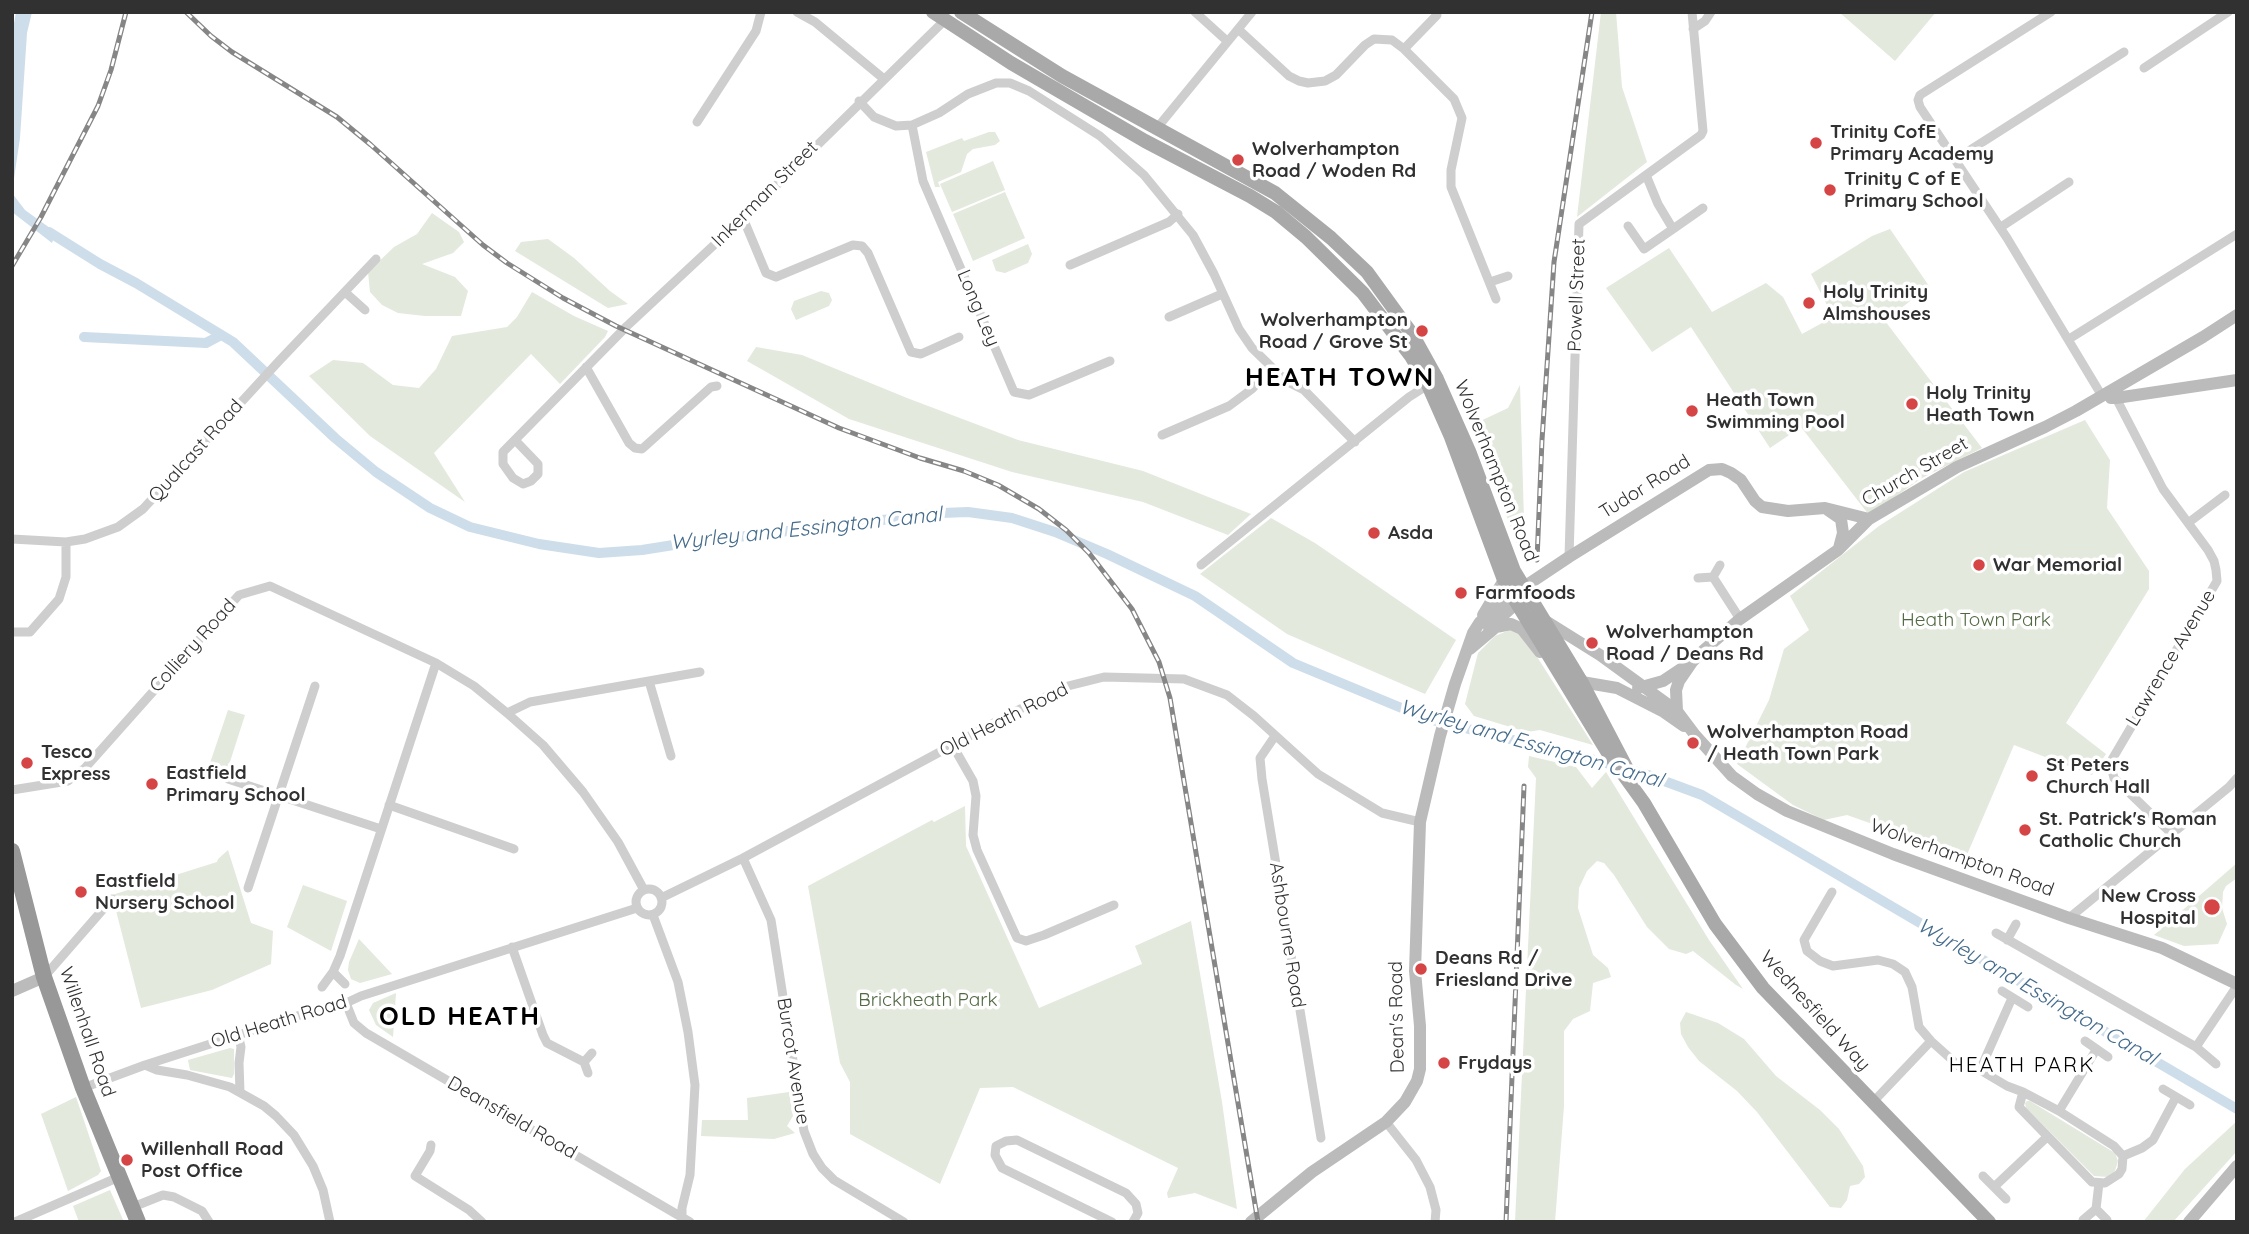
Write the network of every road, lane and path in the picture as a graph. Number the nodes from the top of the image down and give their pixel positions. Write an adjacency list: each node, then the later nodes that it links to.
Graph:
1 (761, 12): 20 (street)
2 (797, 12): 18 (street)
3 (961, 12): 22 (main road, Wolverhampton Road)
4 (1195, 12): 14 (street)
5 (1252, 12): 12 (street)
6 (1692, 12): 13 (street, Powell Street)
7 (1711, 12): 13 (street)
8 (2051, 12): 24 (street, Lawrence Avenue)
9 (2228, 12): 17 (street)
10 (941, 15): 18 (street, Inkerman Street); 23 (main road, Wolverhampton Road)
11 (1437, 15): 15 (street)
12 (1238, 29): 14 (street); 15 (street)
13 (1693, 29): 25 (street, Powell Street)
14 (1227, 41): 22 (street)
15 (1404, 49): 37 (street)
16 (2124, 52): 24 (street)
17 (2144, 68)
18 (884, 79): 19 (street, Inkerman Street)
19 (859, 101): 21 (street); 29 (street, Inkerman Street)
20 (696, 122)
21 (912, 125): 28 (street); 46 (street, Long Ley)
22 (1157, 128): 23 (main road); 51 (main road, Wolverhampton Road)
23 (1145, 141): 51 (main road, Wolverhampton Road)
24 (1956, 159): 31 (street, Lawrence Avenue)
25 (1646, 174): 32 (street); 65 (street, Powell Street)
26 (2069, 182): 31 (street)
27 (1703, 208): 32 (street)
28 (1178, 214): 35 (street); 39 (street)
29 (743, 218): 44 (street); 47 (street, Inkerman Street)
30 (1628, 226): 32 (street)
31 (2001, 227): 45 (street, Lawrence Avenue)
32 (1673, 229)
33 (2237, 234): 45 (street)
34 (376, 259): 38 (street, Qualcast Road)
35 (1070, 265)
36 (1508, 275): 37 (street)
37 (1490, 282): 40 (street)
38 (346, 293): 41 (street); 63 (street, Qualcast Road)
39 (1222, 294): 43 (street); 48 (street)
40 (1496, 299)
41 (365, 310)
42 (2237, 315): 49 (street, Church Street)
43 (1169, 317)
44 (959, 337)
45 (2069, 339): 54 (street, Lawrence Avenue)
46 (1110, 361)
47 (586, 367): 52 (street); 56 (street, Inkerman Street)
48 (1272, 368): 55 (street); 57 (street)
49 (2134, 377): 53 (street); 54 (street, Church Street)
50 (2237, 380): 53 (street)
51 (1432, 382): 57 (street); 70 (main road, Wolverhampton Road); 71 (main road, Wolverhampton Road)
52 (717, 386)
53 (2141, 394): 54 (street)
54 (2109, 395): 60 (street, Church Street); 61 (street, Lawrence Avenue)
55 (1162, 435)
56 (515, 439): 56 (street)
57 (1355, 442): 66 (street)
58 (2225, 495): 61 (street)
59 (1825, 508): 60 (street, Tudor Road); 64 (street); 65 (street, Tudor Road)
60 (1868, 519): 64 (street, Church Street)
61 (2189, 523): 104 (street, Lawrence Avenue)
62 (12, 539): 63 (street, Qualcast Road)
63 (66, 542): 75 (street)
64 (1838, 550): 73 (street, Church Street)
65 (1569, 557): 71 (street, Tudor Road)
66 (1201, 565)
67 (1720, 565): 68 (street)
68 (1713, 577): 69 (street); 73 (street)
69 (1698, 578)
70 (1504, 580): 71 (main road, Wolverhampton Road); 74 (street)
71 (1517, 596): 72 (main road, Wolverhampton Road); 74 (street); 76 (street); 83 (main road)
72 (1542, 619): 77 (street, Wolverhampton Road); 78 (main road, Wolverhampton Road)
73 (1741, 619): 81 (street, Church Street)
74 (1480, 621): 79 (street, Dean's Road)
75 (12, 632)
76 (1479, 639): 79 (street); 83 (street)
77 (1581, 643): 78 (street); 80 (street, Wolverhampton Road)
78 (1562, 649): 86 (main road, Wolverhampton Road)
79 (1467, 652): 102 (street, Dean's Road)
80 (1600, 655): 88 (street); 89 (street, Wolverhampton Road)
81 (1692, 662): 89 (street, Church Street); 90 (street, Church Street)
82 (436, 663): 91 (street, Colliery Road); 99 (street, Colliery Road); 101 (street)
83 (1557, 671): 86 (street, Wolverhampton Road); 92 (main road)
84 (700, 672): 85 (street)
85 (649, 681): 91 (street); 96 (street)
86 (1582, 683): 88 (street, Wolverhampton Road); 92 (main road)
87 (315, 686): 100 (street)
88 (1622, 688): 89 (street, Church Street); 93 (street, Wolverhampton Road)
89 (1643, 688): 90 (street, Wolverhampton Road)
90 (1677, 711): 93 (street, Wolverhampton Road)
91 (507, 713): 109 (street, Colliery Road)
92 (1596, 722): 148 (main road, Wednesfield Way)
93 (1695, 735): 116 (street, Wolverhampton Road)
94 (1275, 736): 95 (street, Old Heath Road); 102 (street, Old Heath Road); 153 (street, Ashbourne Road)
95 (953, 746): 107 (street, Old Heath Road); 113 (street)
96 (670, 756)
97 (2237, 778): 104 (street)
98 (228, 779): 100 (street)
99 (12, 790)
100 (279, 797): 103 (street); 108 (street)
101 (389, 805): 103 (street); 105 (street)
102 (1420, 822): 151 (street, Dean's Road)
103 (381, 829): 121 (street)
104 (2171, 833): 116 (street)
105 (514, 849)
106 (12, 851): 122 (highway, Willenhall Road)
107 (743, 858): 111 (street, Old Heath Road); 171 (street, Burcot Avenue)
108 (248, 888)
109 (644, 890): 111 (street); 114 (street)
110 (1832, 892): 132 (street)
111 (661, 898): 115 (street)
112 (112, 899): 122 (street)
113 (1114, 905)
114 (637, 908): 115 (street); 120 (street, Old Heath Road)
115 (653, 915): 164 (street)
116 (2069, 918): 124 (street, Wolverhampton Road)
117 (2016, 924): 119 (street)
118 (1996, 933): 119 (street)
119 (2007, 940): 134 (street)
120 (512, 947): 129 (street, Old Heath Road); 138 (street)
121 (332, 972): 123 (street); 125 (street)
122 (44, 977): 126 (street); 143 (highway, Willenhall Road)
123 (345, 984)
124 (2237, 985): 134 (street)
125 (322, 987)
126 (12, 991)
127 (2002, 991): 128 (street)
128 (2012, 998): 130 (street); 141 (street)
129 (346, 1003): 131 (street, Old Heath Road); 164 (street, Deansfield Road)
130 (2028, 1007)
131 (239, 1034): 140 (street, Old Heath Road); 145 (street)
132 (1931, 1041): 141 (street); 148 (street)
133 (2085, 1041): 135 (street)
134 (2196, 1047): 139 (street)
135 (2096, 1050): 137 (street); 150 (street)
136 (592, 1054): 138 (street)
137 (2108, 1057)
138 (584, 1062): 142 (street)
139 (2216, 1064)
140 (145, 1065): 143 (street, Old Heath Road); 145 (street)
141 (1980, 1070): 146 (street)
142 (588, 1073)
143 (83, 1088): 158 (highway, Willenhall Road)
144 (2163, 1089): 147 (street)
145 (240, 1092): 169 (street)
146 (2023, 1092): 150 (street); 152 (street)
147 (2176, 1097): 149 (street); 155 (street)
148 (1872, 1102): 176 (main road, Wednesfield Way)
149 (2190, 1105)
150 (2059, 1111): 155 (street)
151 (1386, 1122): 174 (street, Dean's Road); 175 (street)
152 (2047, 1137): 159 (street); 160 (street)
153 (1321, 1138)
154 (431, 1145): 170 (street)
155 (2123, 1156): 159 (street)
156 (2237, 1166): 177 (street)
157 (1983, 1176): 160 (street)
158 (119, 1177): 163 (highway, Willenhall Road); 167 (street)
159 (2099, 1183): 162 (street)
160 (1994, 1187): 161 (street)
161 (2006, 1199)
162 (2096, 1209): 165 (street); 166 (street)
163 (136, 1214): 168 (street)
164 (685, 1220)
165 (2083, 1220)
166 (2107, 1220)
167 (15, 1222)
168 (209, 1222)
169 (330, 1222)
170 (482, 1222)
171 (904, 1222)
172 (1112, 1222): 173 (street)
173 (1133, 1222)
174 (1251, 1222)
175 (1435, 1222)
176 (1989, 1222)
177 (2189, 1222)

